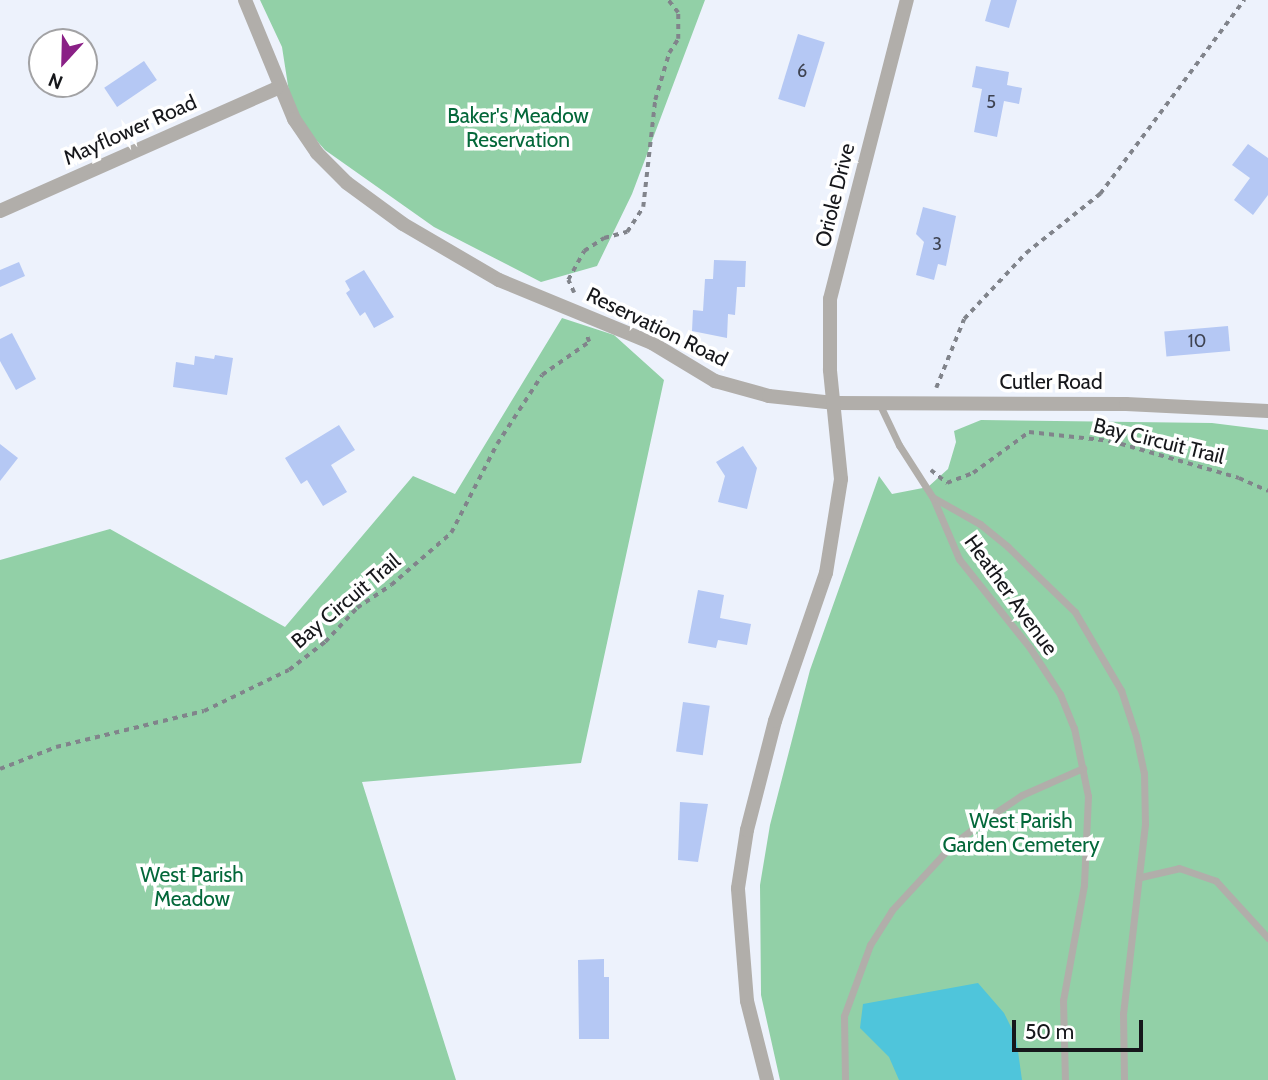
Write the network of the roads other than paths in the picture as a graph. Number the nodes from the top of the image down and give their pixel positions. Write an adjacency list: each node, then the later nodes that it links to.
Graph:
1 (245, 0): 3 (street, Reservation Road)
2 (907, 0): 6 (street, Oriole Drive)
3 (277, 88): 4 (street, Mayflower Road); 6 (street, Reservation Road)
4 (0, 211)
5 (879, 402): 6 (street, Cutler Road); 7 (street, Cutler Road); 8 (lane)
6 (834, 403): 12 (street)
7 (1268, 411)
8 (933, 498): 9 (lane, Heather Avenue); 10 (lane, Heather Avenue)
9 (1083, 768): 13 (lane); 14 (lane, Heather Avenue)
10 (1141, 877): 11 (lane); 15 (lane, Heather Avenue)
11 (1268, 938)
12 (767, 1080)
13 (845, 1080)
14 (1065, 1080)
15 (1124, 1080)

